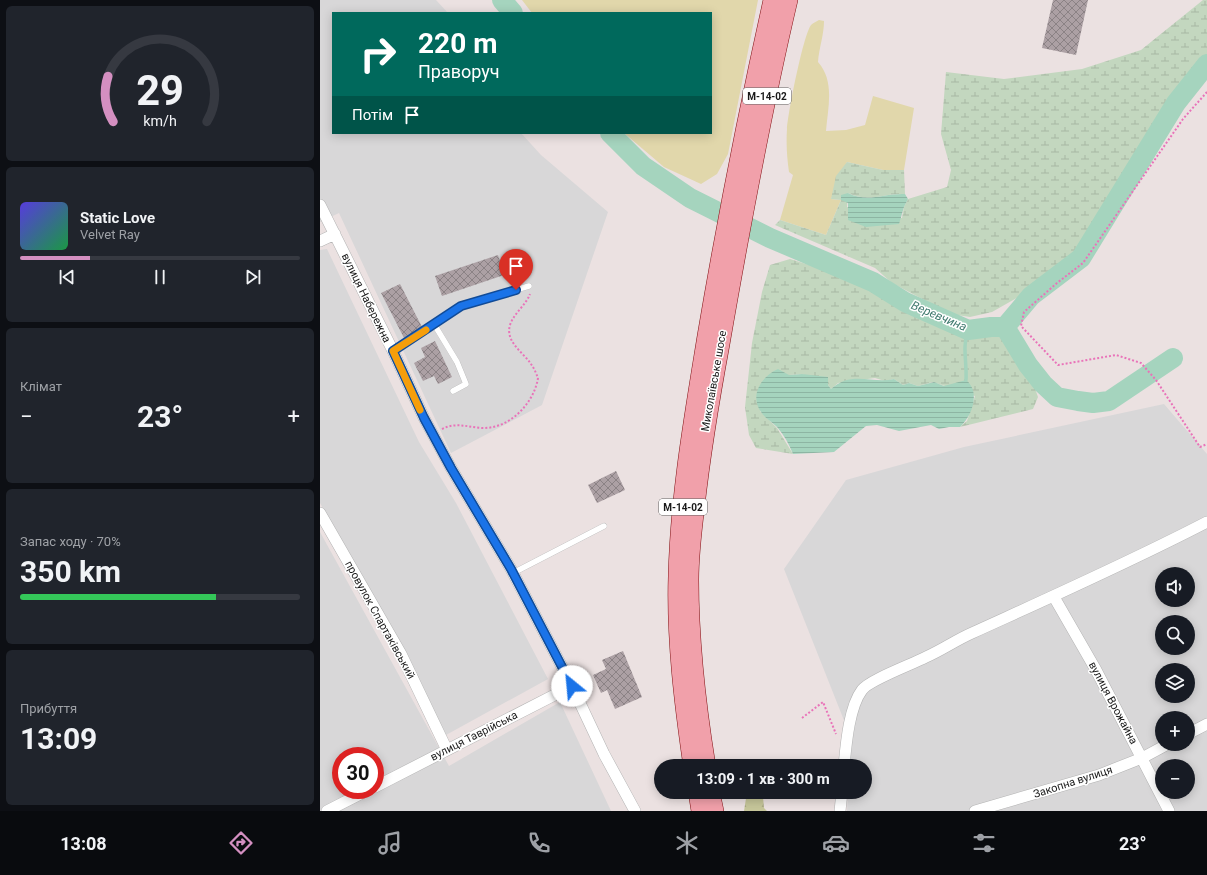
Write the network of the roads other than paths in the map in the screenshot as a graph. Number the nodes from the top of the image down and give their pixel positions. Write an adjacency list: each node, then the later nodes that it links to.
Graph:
1 (772, 0): 21 (main road, Миколаївське шосе / М-14-02)
2 (790, 0): 22 (main road, Миколаївське шосе / М-14-02)
3 (320, 205): 4 (street, вулиця Набережна)
4 (335, 234): 5 (street); 8 (street, вулиця Набережна)
5 (320, 241)
6 (529, 286): 7 (lane)
7 (434, 324): 8 (lane); 9 (lane)
8 (393, 351): 13 (street, вулиця Набережна)
9 (453, 391)
10 (320, 513): 18 (street, провулок Спартаківський)
11 (1207, 522): 14 (street)
12 (604, 526): 13 (lane)
13 (513, 573): 15 (street, вулиця Набережна)
14 (1054, 597): 20 (street, вулиця Врожайна); 23 (street)
15 (572, 686): 18 (street, вулиця Таврійська); 30 (street, вулиця Набережна)
16 (1207, 724): 17 (street)
17 (1195, 730)
18 (447, 750): 24 (street, вулиця Таврійська)
19 (1155, 751): 20 (street, Закопна вулиця)
20 (1142, 758): 34 (street, Закопна вулиця); 35 (street, вулиця Врожайна)
21 (691, 759)
22 (706, 759)
23 (845, 759)
24 (384, 782)
25 (350, 799): 29 (street)
26 (698, 799): 31 (main road)
27 (713, 799): 32 (main road)
28 (841, 799): 33 (street)
29 (327, 811)
30 (635, 811)
31 (700, 811)
32 (715, 811)
33 (840, 811)
34 (975, 811)
35 (1169, 811)

